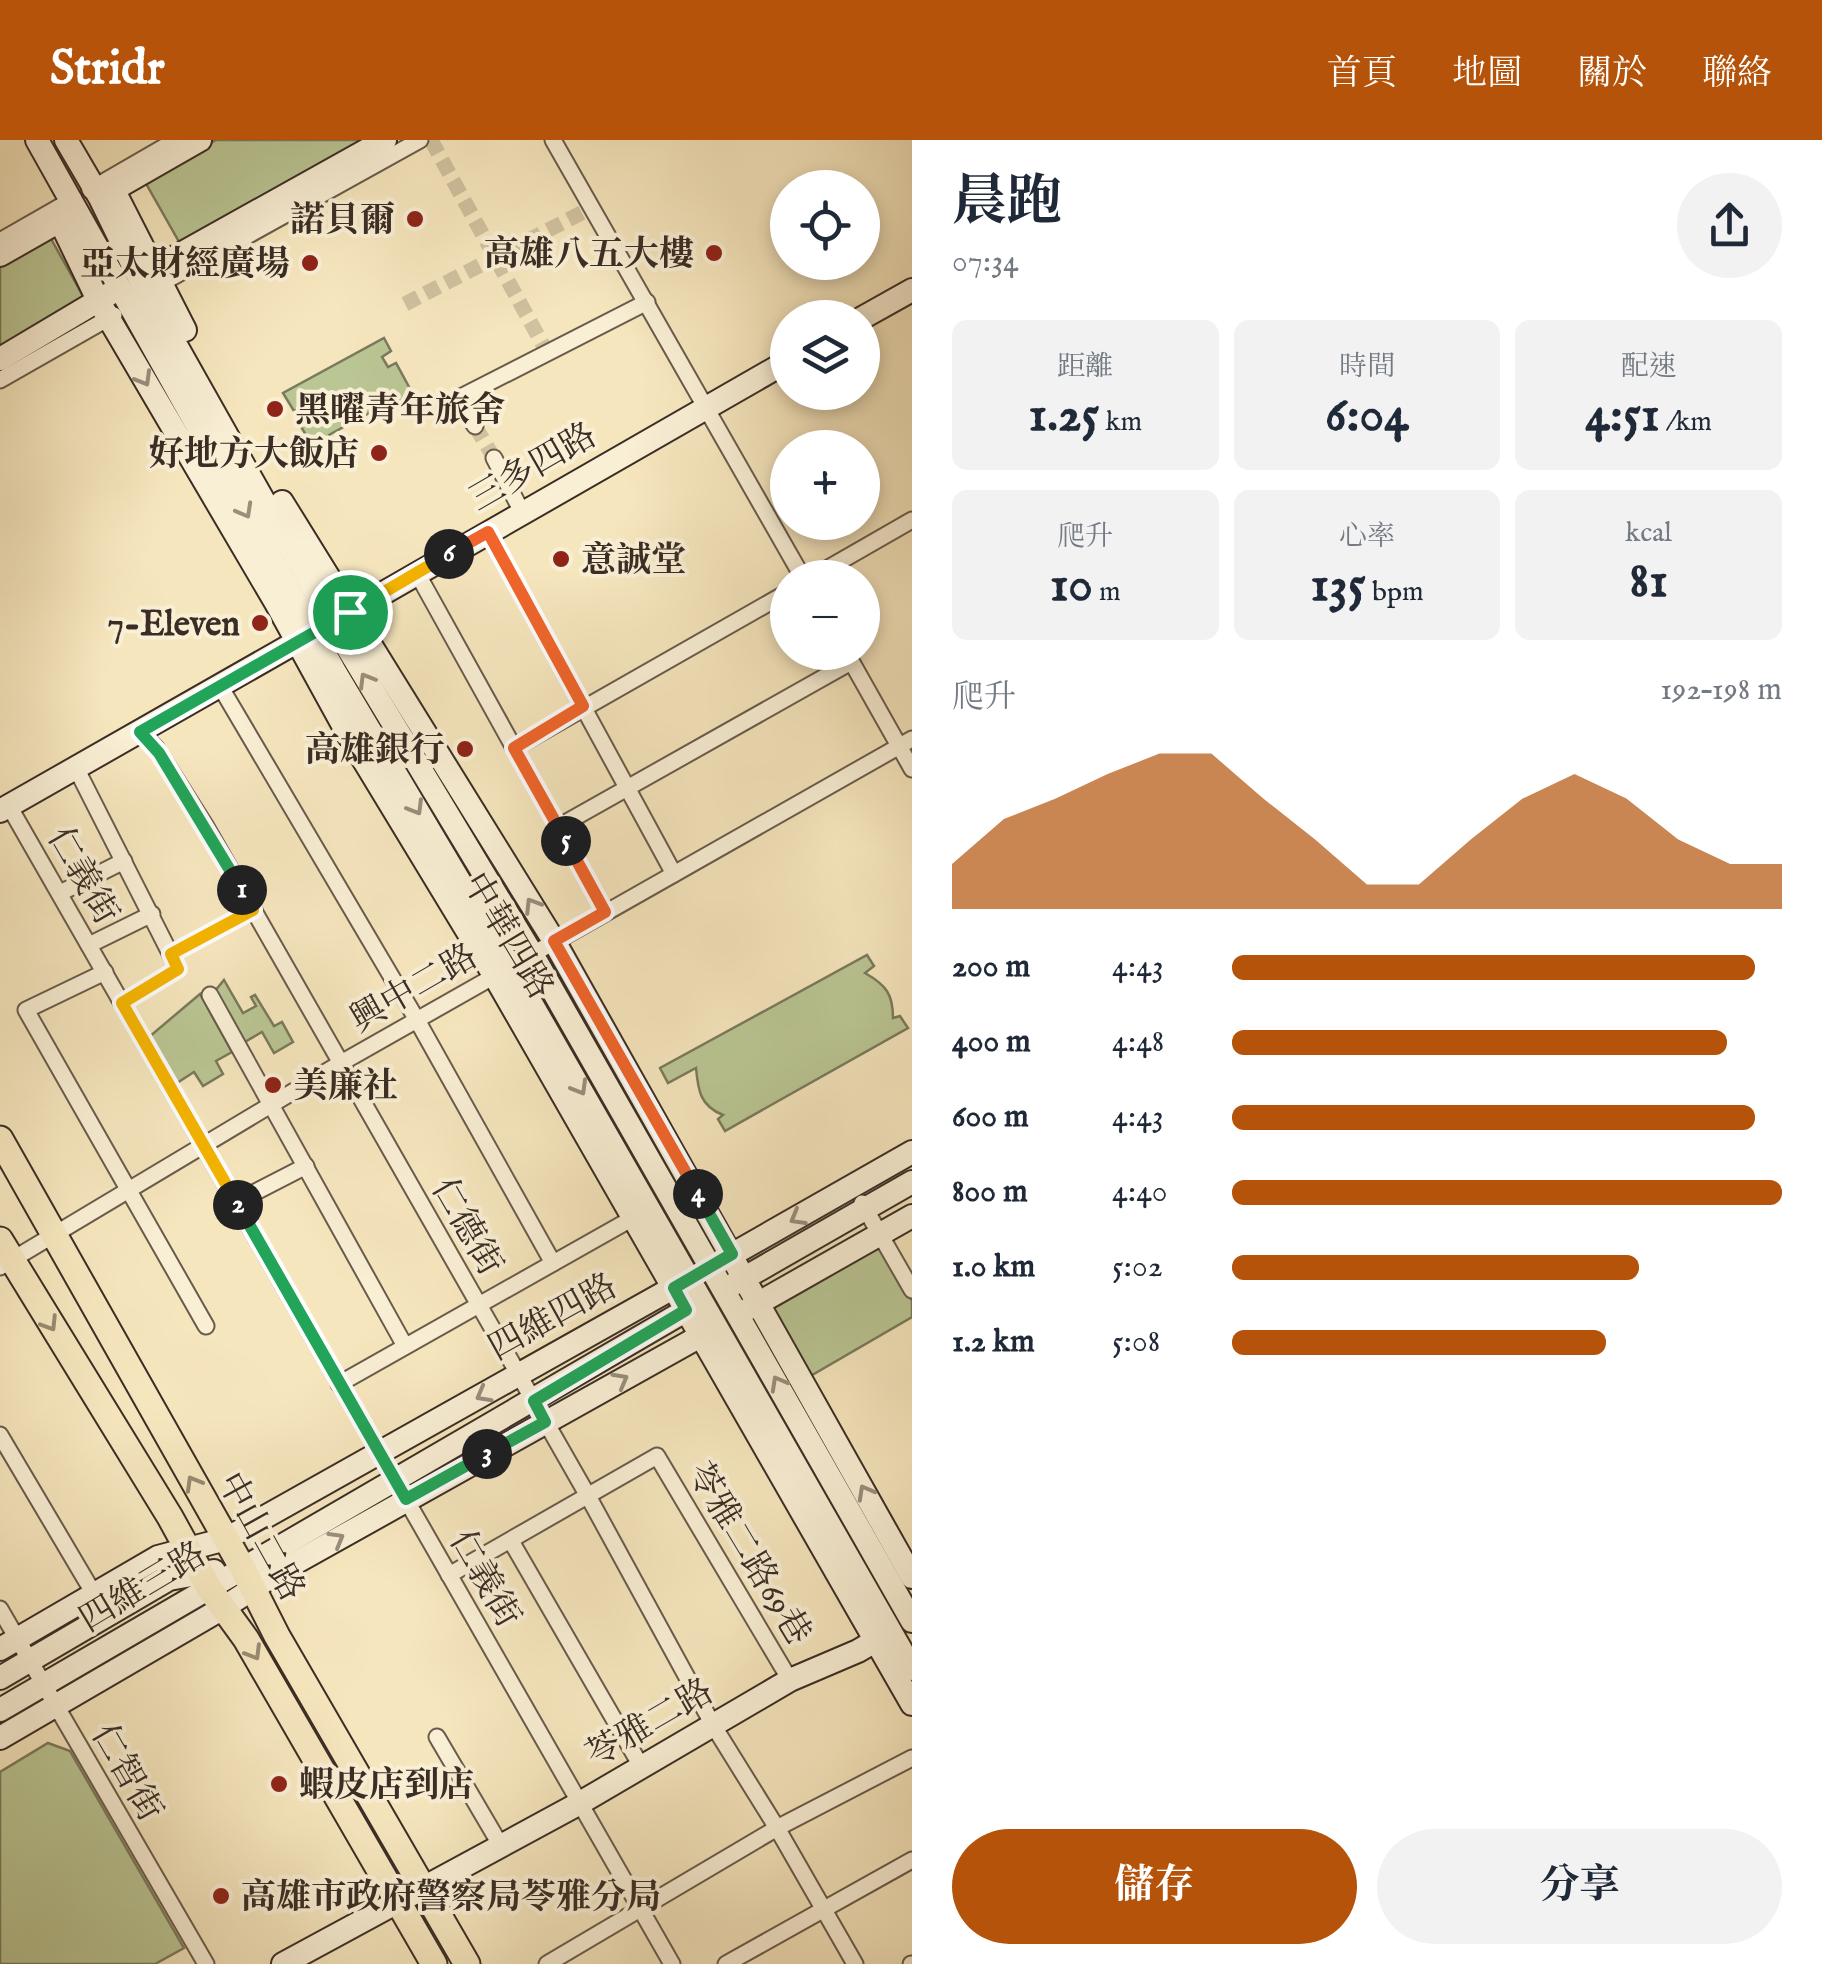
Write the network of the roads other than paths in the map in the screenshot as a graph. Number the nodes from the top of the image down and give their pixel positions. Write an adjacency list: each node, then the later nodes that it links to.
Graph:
1 (37, 140): 9 (street)
2 (66, 140): 8 (street, 中華四路)
3 (176, 140): 8 (street)
4 (200, 140): 8 (street)
5 (384, 140): 12 (street)
6 (420, 140): 12 (street)
7 (553, 140): 14 (street)
8 (102, 191): 9 (street); 12 (street, 中華四路)
9 (69, 211): 10 (street); 11 (street); 12 (street); 16 (street, 中華四路)
10 (0, 241)
11 (0, 255)
12 (142, 285): 16 (street); 30 (street, 中華四路)
13 (912, 290): 15 (street)
14 (647, 302): 20 (street); 21 (street)
15 (880, 308)
16 (104, 309): 17 (street); 19 (street); 30 (street, 中華四路, one-way to 30)
17 (0, 358)
18 (770, 371): 20 (street, 三多四路)
19 (0, 380)
20 (706, 408): 23 (street, 三多四路); 26 (street)
21 (475, 426)
22 (494, 458): 23 (street)
23 (522, 512): 25 (street, 三多四路)
24 (912, 520): 27 (street)
25 (488, 532): 28 (street, 三多四路); 34 (street)
26 (793, 560)
27 (843, 560)
28 (417, 573): 30 (street, 三多四路); 37 (street)
29 (770, 602): 34 (street)
30 (323, 627): 33 (street, 三多四路); 49 (street, 中華四路, one-way to 30); 51 (street, 中華四路, one-way to 30); 53 (street, 中華四路, one-way to 53)
31 (826, 670): 40 (street)
32 (857, 670): 36 (street)
33 (220, 686): 35 (street, 三多四路); 57 (street)
34 (583, 706): 37 (street); 40 (street)
35 (140, 732): 38 (street, 三多四路); 46 (street, 仁德街)
36 (906, 743): 39 (street); 44 (street, 興中二路)
37 (514, 748): 42 (street)
38 (76, 768): 41 (street, 三多四路); 43 (street)
39 (912, 768)
40 (627, 788): 42 (street); 44 (street)
41 (4, 808): 45 (street, 仁義街)
42 (558, 827): 47 (street)
43 (124, 860): 45 (street); 48 (street)
44 (674, 874): 47 (street, 興中二路)
45 (60, 894): 50 (street, 仁義街)
46 (253, 910): 52 (street); 58 (street, 仁德街)
47 (605, 912): 49 (street, 興中二路)
48 (152, 914): 50 (street); 52 (street)
49 (554, 941): 51 (street, 興中二路); 74 (street, 中華四路)
50 (89, 945): 54 (street, 仁義街)
51 (532, 954): 53 (street, 興中二路); 74 (street, 中華四路)
52 (175, 961): 56 (street)
53 (502, 971): 57 (street, 興中二路); 70 (street, 中華四路); 76 (street, 中華四路, one-way to 76)
54 (104, 972): 56 (street, 仁義街); 66 (street)
55 (210, 995): 59 (street)
56 (122, 1003): 61 (street, 仁義街)
57 (417, 1020): 58 (street, 興中二路); 75 (street)
58 (341, 1063): 59 (street, 興中二路); 79 (street, 仁德街)
59 (271, 1105): 61 (street, 興中二路); 63 (street)
60 (0, 1139): 71 (main road, 中山二路)
61 (203, 1144): 66 (street, 興中二路); 67 (street, 仁義街)
62 (912, 1152): 65 (street, 四維四路)
63 (306, 1166): 67 (street); 84 (street)
64 (912, 1182): 68 (street, 四維四路)
65 (853, 1186): 68 (street); 74 (street, 四維四路, one-way to 74)
66 (126, 1190): 71 (street, 興中二路); 82 (street)
67 (236, 1202): 86 (street, 仁義街)
68 (866, 1208): 72 (street); 77 (street, 四維四路)
69 (912, 1216): 72 (street)
70 (633, 1218): 75 (street); 76 (street, 中華四路)
71 (52, 1236): 73 (street, 興中二路); 94 (main road, 中山二路, one-way to 71)
72 (880, 1236): 78 (street); 81 (street)
73 (4, 1256): 96 (main road, 中山二路, one-way to 96)
74 (722, 1260): 76 (street, 四維四路); 77 (street, 中華四路)
75 (554, 1263): 79 (street)
76 (682, 1283): 80 (street, 中華四路); 85 (street, 四維四路)
77 (735, 1283): 80 (street, 四維四路); 81 (street, 中華四路)
78 (912, 1290)
79 (478, 1304): 84 (street); 85 (street, 仁德街)
80 (694, 1306): 83 (street, 中華四路); 87 (street, 四維四路)
81 (749, 1308): 83 (street); 98 (street, 中華四路, one-way to 81); 103 (street, 中華四路, one-way to 81)
82 (206, 1326)
83 (709, 1332): 88 (street, one-way to 83); 103 (street, 中華四路)
84 (405, 1346): 86 (street)
85 (519, 1376): 87 (street, 仁德街); 90 (street, 四維四路, one-way to 90)
86 (339, 1384): 90 (street, 仁義街)
87 (534, 1401): 88 (street, 仁德街); 91 (street, 四維四路)
88 (545, 1422): 92 (street, 仁德街); 93 (street)
89 (0, 1435): 101 (street)
90 (380, 1452): 91 (street, 仁義街); 94 (street, 四維四路)
91 (394, 1478): 93 (street, 仁義街); 99 (street, 四維四路)
92 (588, 1496): 95 (street, 苓雅二路69巷); 108 (street, 苓雅二路69巷); 112 (street, 仁德街)
93 (406, 1499): 97 (street, 仁義街); 99 (street, one-way to 93)
94 (226, 1539): 96 (street, 四維三路); 99 (main road, 中山二路)
95 (511, 1541): 97 (street, 苓雅二路69巷); 116 (street)
96 (186, 1548): 100 (main road, 中山二路); 101 (street, 四維三路)
97 (450, 1575): 117 (street, 仁義街)
98 (912, 1577)
99 (247, 1578): 100 (street, 四維三路); 100 (street, 四維三路); 121 (main road, 中山二路)
100 (211, 1590): 105 (street, 四維三路); 109 (street, 四維三路); 122 (main road, 中山二路, one-way to 122)
101 (94, 1594): 104 (street, 四維三路)
102 (0, 1609): 104 (street, 仁智街)
103 (900, 1626): 106 (street, 中華四路); 108 (street, 苓雅二路); 110 (street, 中華四路)
104 (8, 1644): 105 (street, 仁智街)
105 (30, 1660): 107 (street, 四維三路); 109 (street, 仁智街)
106 (912, 1669)
107 (0, 1678)
108 (790, 1680): 112 (street, 苓雅二路)
109 (49, 1695): 111 (street, 四維三路); 114 (street, 四維三路); 126 (street, 仁智街)
110 (912, 1704)
111 (0, 1710)
112 (713, 1725): 116 (street, 苓雅二路); 118 (street, 仁德街)
113 (437, 1737): 119 (street)
114 (0, 1738)
115 (912, 1758): 118 (street)
116 (641, 1766): 117 (street, 苓雅二路)
117 (580, 1803): 119 (street, 苓雅二路); 123 (street, 仁義街)
118 (778, 1828): 123 (street); 124 (street, 仁德街)
119 (501, 1846): 121 (street, 苓雅二路)
120 (912, 1860): 124 (street)
121 (424, 1888): 122 (street, 苓雅二路); 128 (main road, 中山二路)
122 (398, 1901): 125 (street, 苓雅二路); 127 (main road, 中山二路)
123 (640, 1907): 129 (street); 130 (street, 仁義街)
124 (823, 1908): 131 (street); 132 (street, 仁德街)
125 (290, 1962)
126 (206, 1964)
127 (434, 1964)
128 (467, 1964)
129 (548, 1964)
130 (672, 1964)
131 (726, 1964)
132 (855, 1964)

